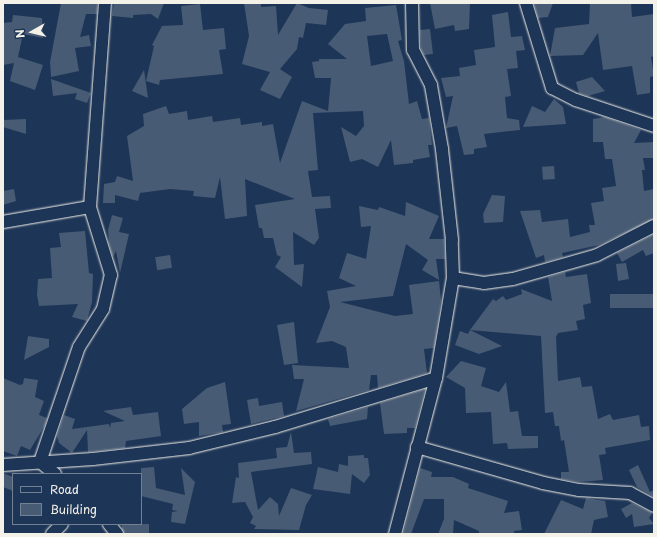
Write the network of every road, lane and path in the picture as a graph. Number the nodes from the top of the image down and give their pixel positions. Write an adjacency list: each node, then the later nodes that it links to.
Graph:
1 (105, 3): 5 (street)
2 (412, 3): 8 (street)
3 (526, 3): 4 (street)
4 (654, 126)
5 (90, 207): 6 (street); 11 (street)
6 (3, 222)
7 (654, 226): 8 (street)
8 (453, 278): 9 (street)
9 (436, 378): 10 (street); 11 (street)
10 (417, 447): 14 (street); 19 (street)
11 (40, 462): 12 (street); 13 (street)
12 (3, 465)
13 (54, 473)
14 (654, 506)
15 (61, 525): 17 (street)
16 (110, 525): 18 (street)
17 (52, 534)
18 (118, 534)
19 (395, 534)

